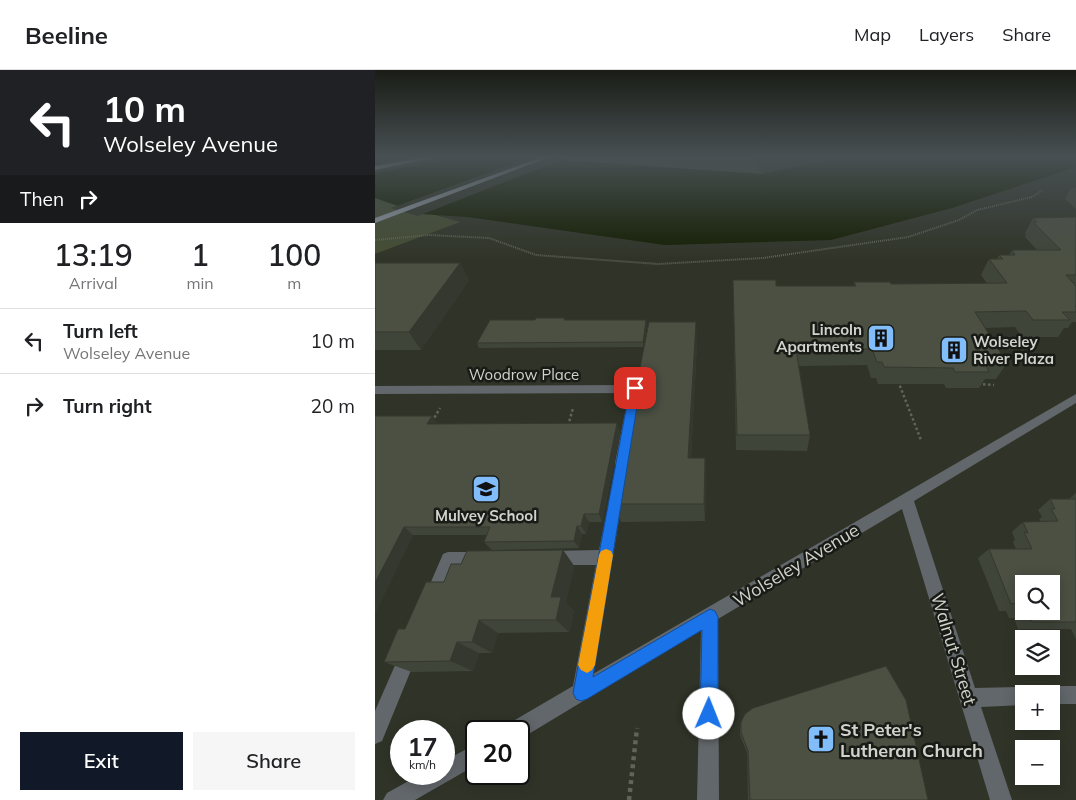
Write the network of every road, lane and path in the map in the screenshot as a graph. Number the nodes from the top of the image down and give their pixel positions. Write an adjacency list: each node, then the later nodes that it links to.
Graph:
1 (455, 191): 3 (main road)
2 (1041, 191): 4 (path)
3 (375, 221)
4 (375, 240)
5 (897, 378): 14 (path)
6 (977, 384): 7 (path)
7 (994, 385)
8 (375, 390): 16 (street, Woodrow Place)
9 (1076, 398): 15 (street, Wolseley Avenue)
10 (443, 403): 12 (path)
11 (575, 403): 13 (path)
12 (431, 425)
13 (566, 433)
14 (921, 440)
15 (907, 499): 20 (street, Wolseley Avenue); 26 (street, Walnut Street)
16 (605, 557): 17 (street); 22 (street)
17 (537, 558)
18 (497, 559): 19 (street)
19 (425, 615)
20 (710, 617): 22 (street, Wolseley Avenue); 33 (street)
21 (413, 642): 29 (street)
22 (581, 693): 27 (street, Wolseley Avenue)
23 (1060, 695): 24 (street)
24 (1076, 695)
25 (1015, 696): 26 (street)
26 (969, 698): 34 (street, Walnut Street)
27 (530, 722)
28 (637, 728): 32 (path)
29 (375, 734)
30 (421, 785): 31 (street)
31 (394, 800)
32 (629, 800)
33 (708, 800)
34 (1001, 800)

